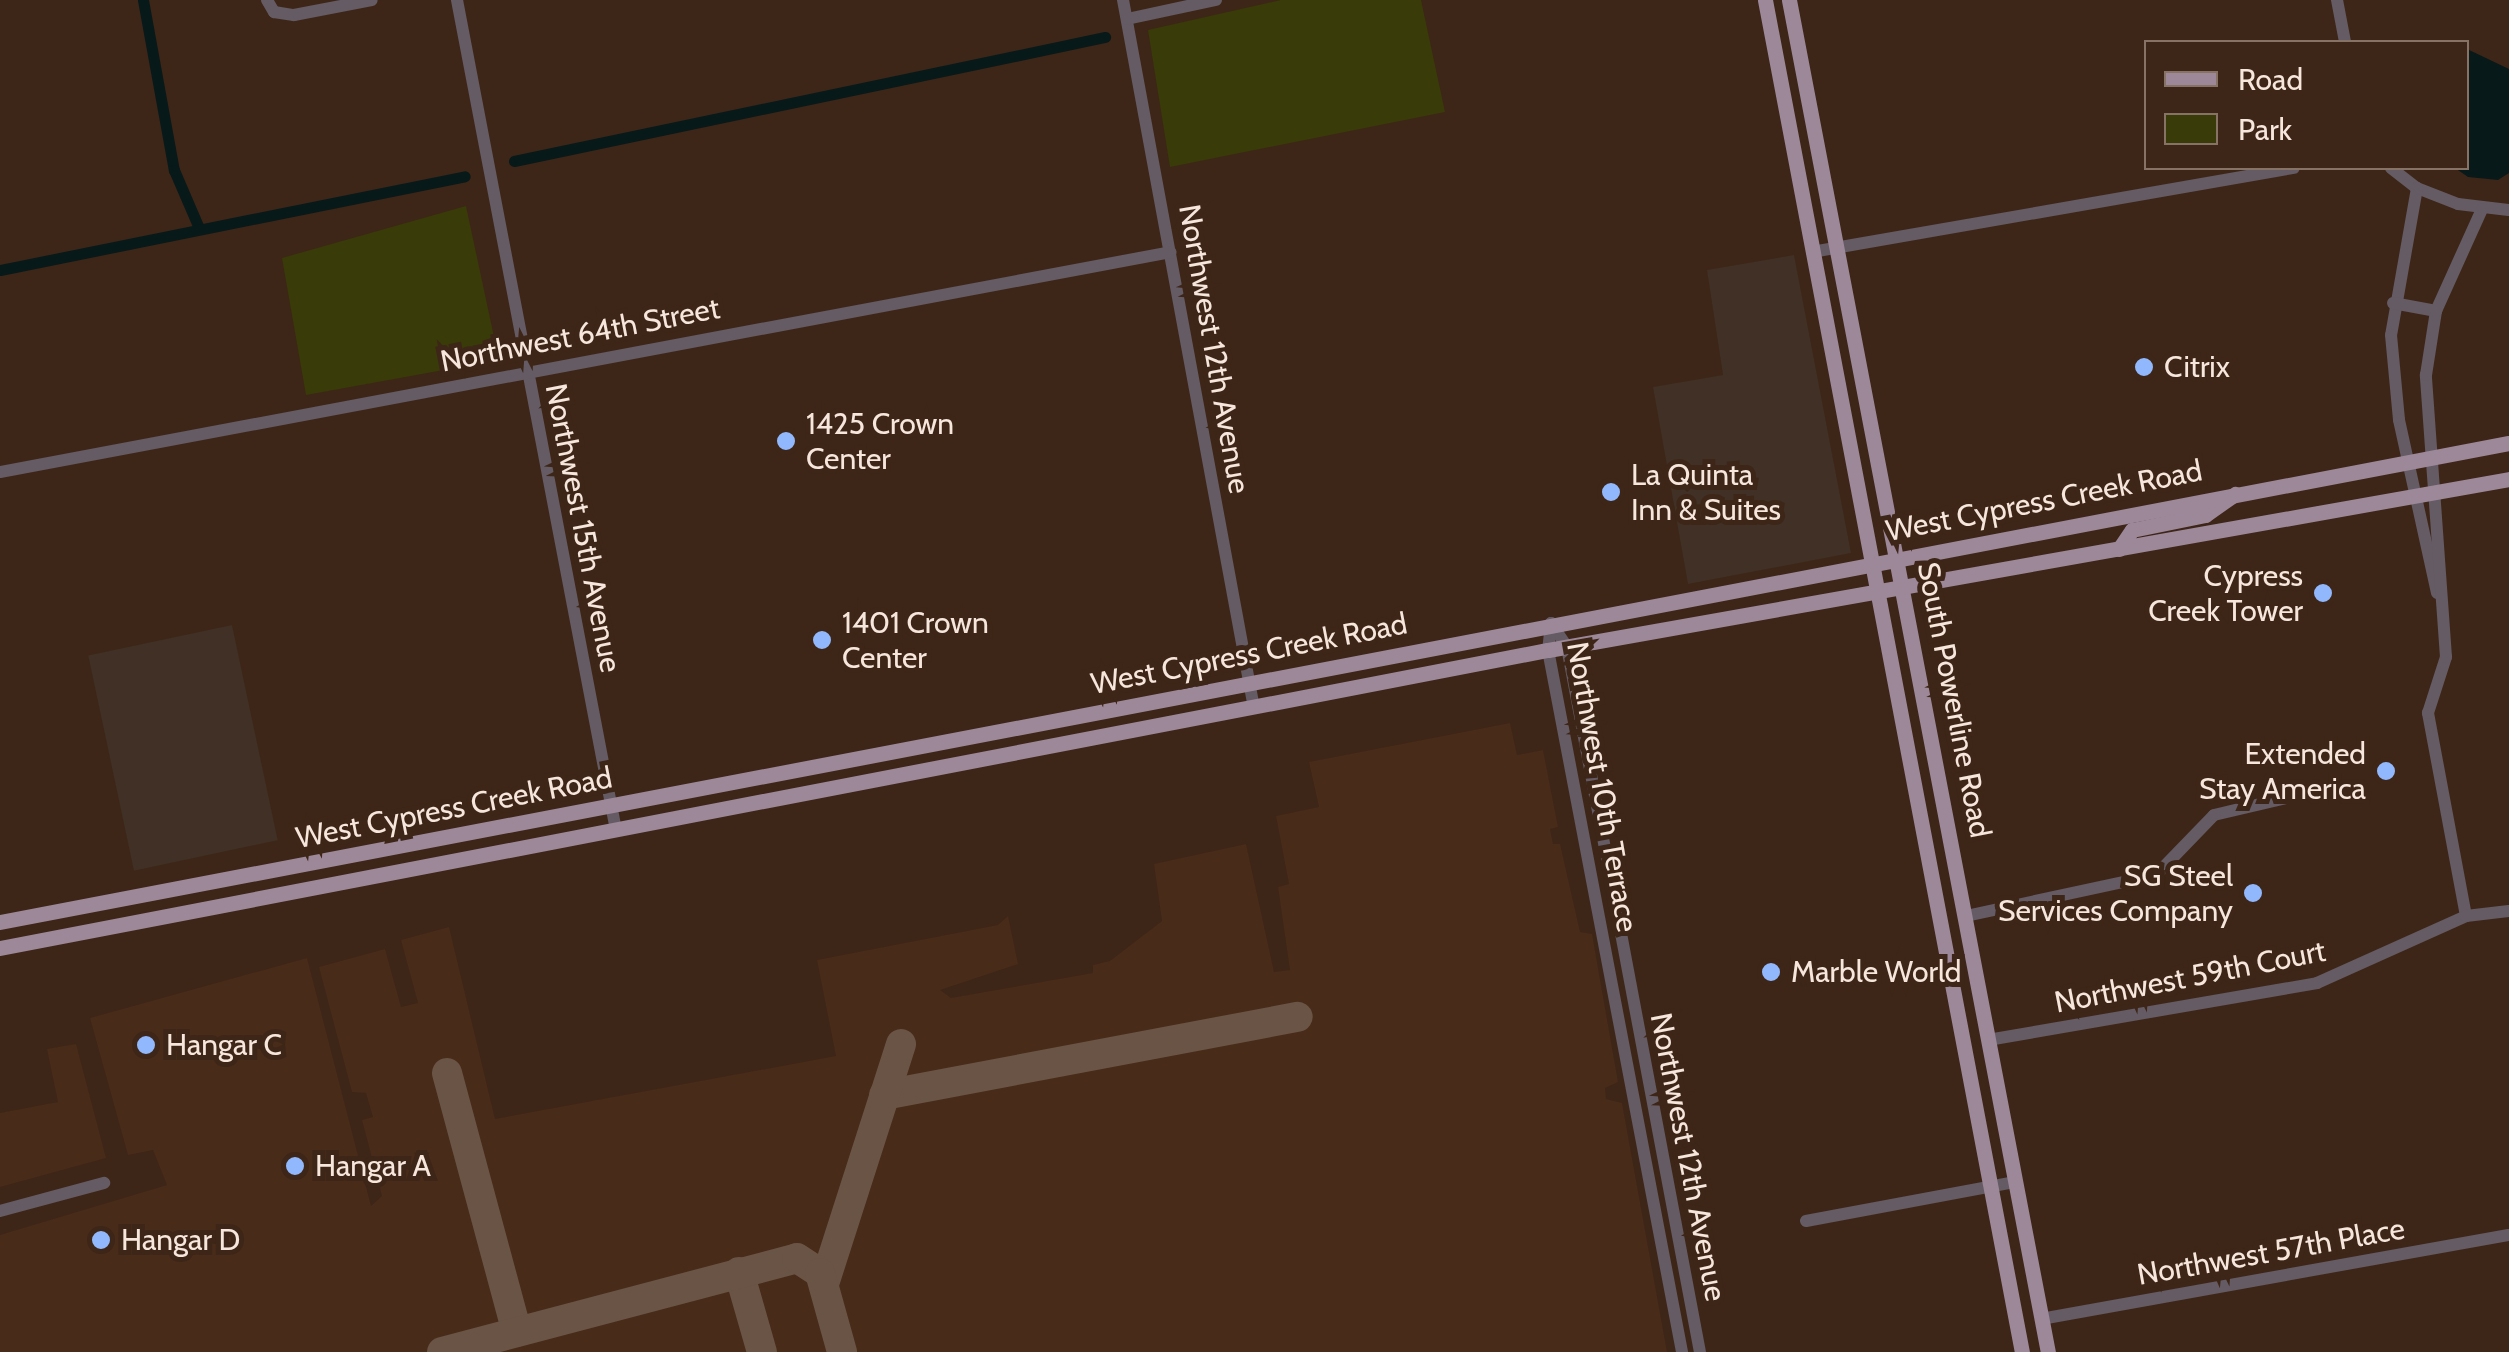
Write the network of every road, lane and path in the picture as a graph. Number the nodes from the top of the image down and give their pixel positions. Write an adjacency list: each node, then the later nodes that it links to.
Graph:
1 (372, 0): 8 (street)
2 (458, 0): 21 (street, Northwest 15th Avenue)
3 (1123, 0): 9 (street, Northwest 12th Avenue)
4 (1216, 0): 9 (street)
5 (1765, 0): 18 (main road, South Powerline Road)
6 (1790, 0): 16 (main road, South Powerline Road)
7 (2337, 0): 10 (street)
8 (271, 6)
9 (1127, 19): 17 (street, Northwest 12th Avenue)
10 (2345, 40)
11 (2283, 170): 16 (street)
12 (2394, 170): 13 (street)
13 (2417, 188): 14 (street); 19 (street)
14 (2482, 209): 15 (street); 20 (street)
15 (2509, 210)
16 (1837, 248): 18 (street); 31 (main road, South Powerline Road)
17 (1171, 252): 21 (street, Northwest 64th Street); 39 (street, Northwest 12th Avenue)
18 (1812, 252): 32 (main road, South Powerline Road)
19 (2393, 304): 20 (street); 24 (street)
20 (2436, 311): 23 (street)
21 (527, 371): 25 (street, Northwest 64th Street); 44 (street, Northwest 15th Avenue)
22 (2509, 442): 23 (main road, West Cypress Creek Road)
23 (2431, 457): 24 (main road, West Cypress Creek Road); 28 (street)
24 (2407, 461): 27 (main road, West Cypress Creek Road); 29 (street)
25 (0, 472)
26 (2509, 479): 28 (main road, West Cypress Creek Road)
27 (2238, 492): 30 (main road); 31 (main road, West Cypress Creek Road)
28 (2434, 493): 29 (main road, West Cypress Creek Road); 35 (street)
29 (2413, 496): 30 (main road, West Cypress Creek Road); 35 (street)
30 (2118, 550): 33 (main road, West Cypress Creek Road)
31 (1898, 556): 32 (main road, West Cypress Creek Road); 33 (main road, South Powerline Road)
32 (1870, 562): 34 (main road, South Powerline Road); 36 (main road, West Cypress Creek Road)
33 (1904, 587): 34 (main road, West Cypress Creek Road); 47 (main road, South Powerline Road)
34 (1875, 591): 37 (main road, West Cypress Creek Road); 46 (main road, South Powerline Road)
35 (2438, 598): 51 (street)
36 (1551, 624): 37 (street, Northwest 10th Terrace); 38 (street, Northwest 10th Terrace); 39 (main road, West Cypress Creek Road)
37 (1567, 647): 38 (main road, West Cypress Creek Road); 49 (street, Northwest 10th Terrace)
38 (1548, 650): 40 (main road, West Cypress Creek Road); 52 (street, Northwest 10th Terrace)
39 (1249, 682): 40 (street, Northwest 12th Avenue); 41 (main road, West Cypress Creek Road)
40 (1254, 708): 43 (main road, West Cypress Creek Road)
41 (845, 760): 43 (main road); 44 (main road, West Cypress Creek Road)
42 (2324, 789): 50 (street)
43 (812, 792): 45 (main road, West Cypress Creek Road)
44 (611, 806): 45 (street, Northwest 15th Avenue); 53 (main road, West Cypress Creek Road)
45 (616, 830): 54 (main road, West Cypress Creek Road)
46 (1925, 844): 47 (main road); 57 (main road, South Powerline Road)
47 (1959, 878): 50 (main road, South Powerline Road)
48 (2509, 911): 51 (street, Northwest 59th Court)
49 (1616, 913): 52 (street); 55 (street, Northwest 10th Terrace)
50 (1966, 916): 58 (main road, South Powerline Road)
51 (2466, 916): 58 (street, Northwest 59th Court)
52 (1598, 917): 56 (street, Northwest 10th Terrace)
53 (0, 922)
54 (0, 948)
55 (1627, 972): 67 (street, Northwest 12th Avenue)
56 (1617, 1016): 68 (street, Northwest 12th Avenue)
57 (1958, 1017): 58 (main road); 59 (main road, South Powerline Road)
58 (1988, 1040): 59 (main road); 61 (main road, South Powerline Road)
59 (1968, 1069): 62 (main road, South Powerline Road)
60 (104, 1182): 63 (street)
61 (2016, 1182): 62 (street); 66 (main road, South Powerline Road)
62 (1990, 1186): 64 (street); 71 (main road, South Powerline Road)
63 (0, 1211)
64 (1806, 1221)
65 (2509, 1235): 66 (street, Northwest 57th Place)
66 (2041, 1319): 72 (main road, South Powerline Road)
67 (1696, 1328): 68 (street); 70 (street, Northwest 12th Avenue)
68 (1678, 1331): 69 (street, Northwest 12th Avenue)
69 (1682, 1352)
70 (1700, 1352)
71 (2022, 1352)
72 (2048, 1352)

